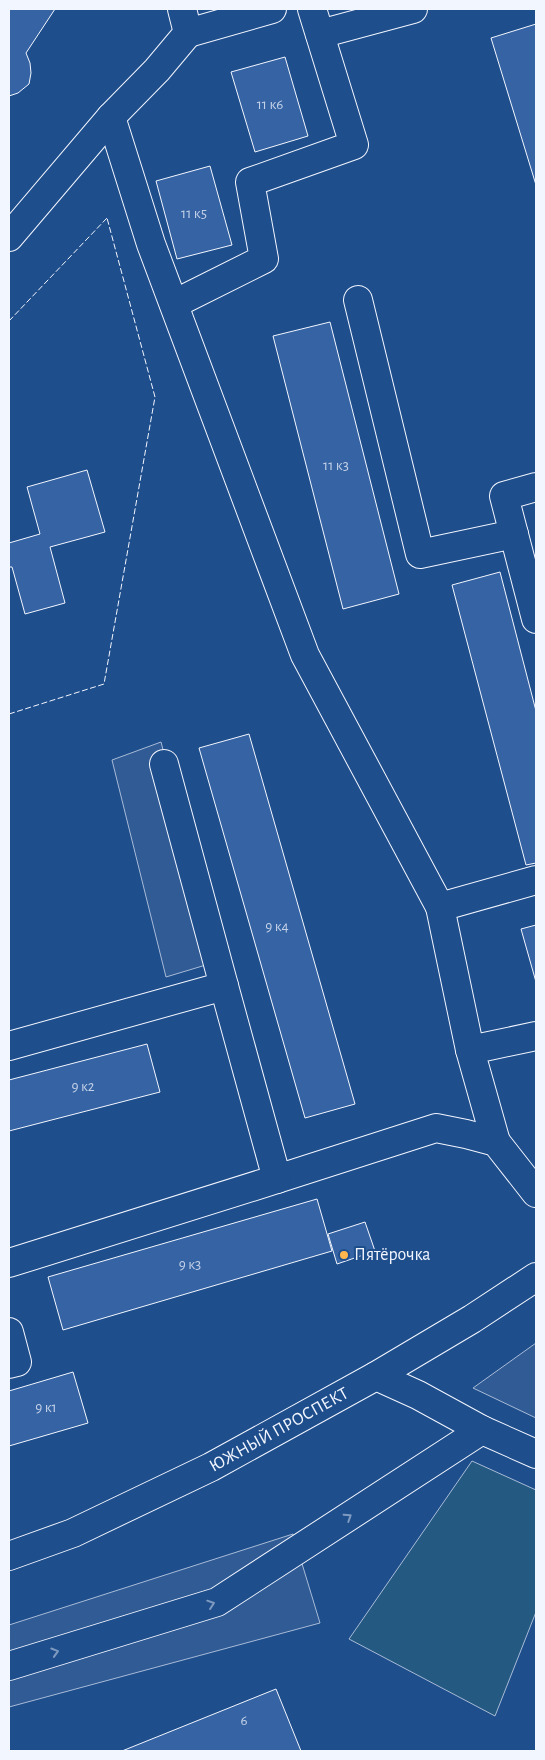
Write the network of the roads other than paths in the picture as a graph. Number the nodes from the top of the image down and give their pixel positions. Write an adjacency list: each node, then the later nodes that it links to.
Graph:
1 (272, 9): 3 (main road)
2 (413, 9): 4 (main road)
3 (185, 21): 5 (main road)
4 (316, 21): 8 (main road)
5 (111, 118): 6 (main road); 8 (main road)
6 (9, 237)
7 (358, 300): 10 (main road)
8 (174, 304): 14 (main road)
9 (536, 487): 10 (main road)
10 (514, 534): 11 (main road)
11 (536, 619)
12 (164, 764): 15 (main road)
13 (536, 880): 14 (main road)
14 (440, 907): 18 (main road)
15 (224, 986): 17 (main road); 20 (main road)
16 (536, 1036): 18 (main road)
17 (9, 1046)
18 (470, 1050): 19 (main road)
19 (496, 1142): 20 (main road); 21 (main road)
20 (277, 1178): 22 (main road)
21 (536, 1193)
22 (9, 1262)
23 (536, 1278): 26 (main road, ЮЖНЫЙ ПРОСПЕКТ)
24 (9, 1332): 25 (main road)
25 (9, 1364)
26 (376, 1376): 27 (main road); 29 (main road, ЮЖНЫЙ ПРОСПЕКТ)
27 (482, 1430): 28 (main road); 30 (main road, one-way to 27)
28 (536, 1454)
29 (9, 1556)
30 (9, 1666)

